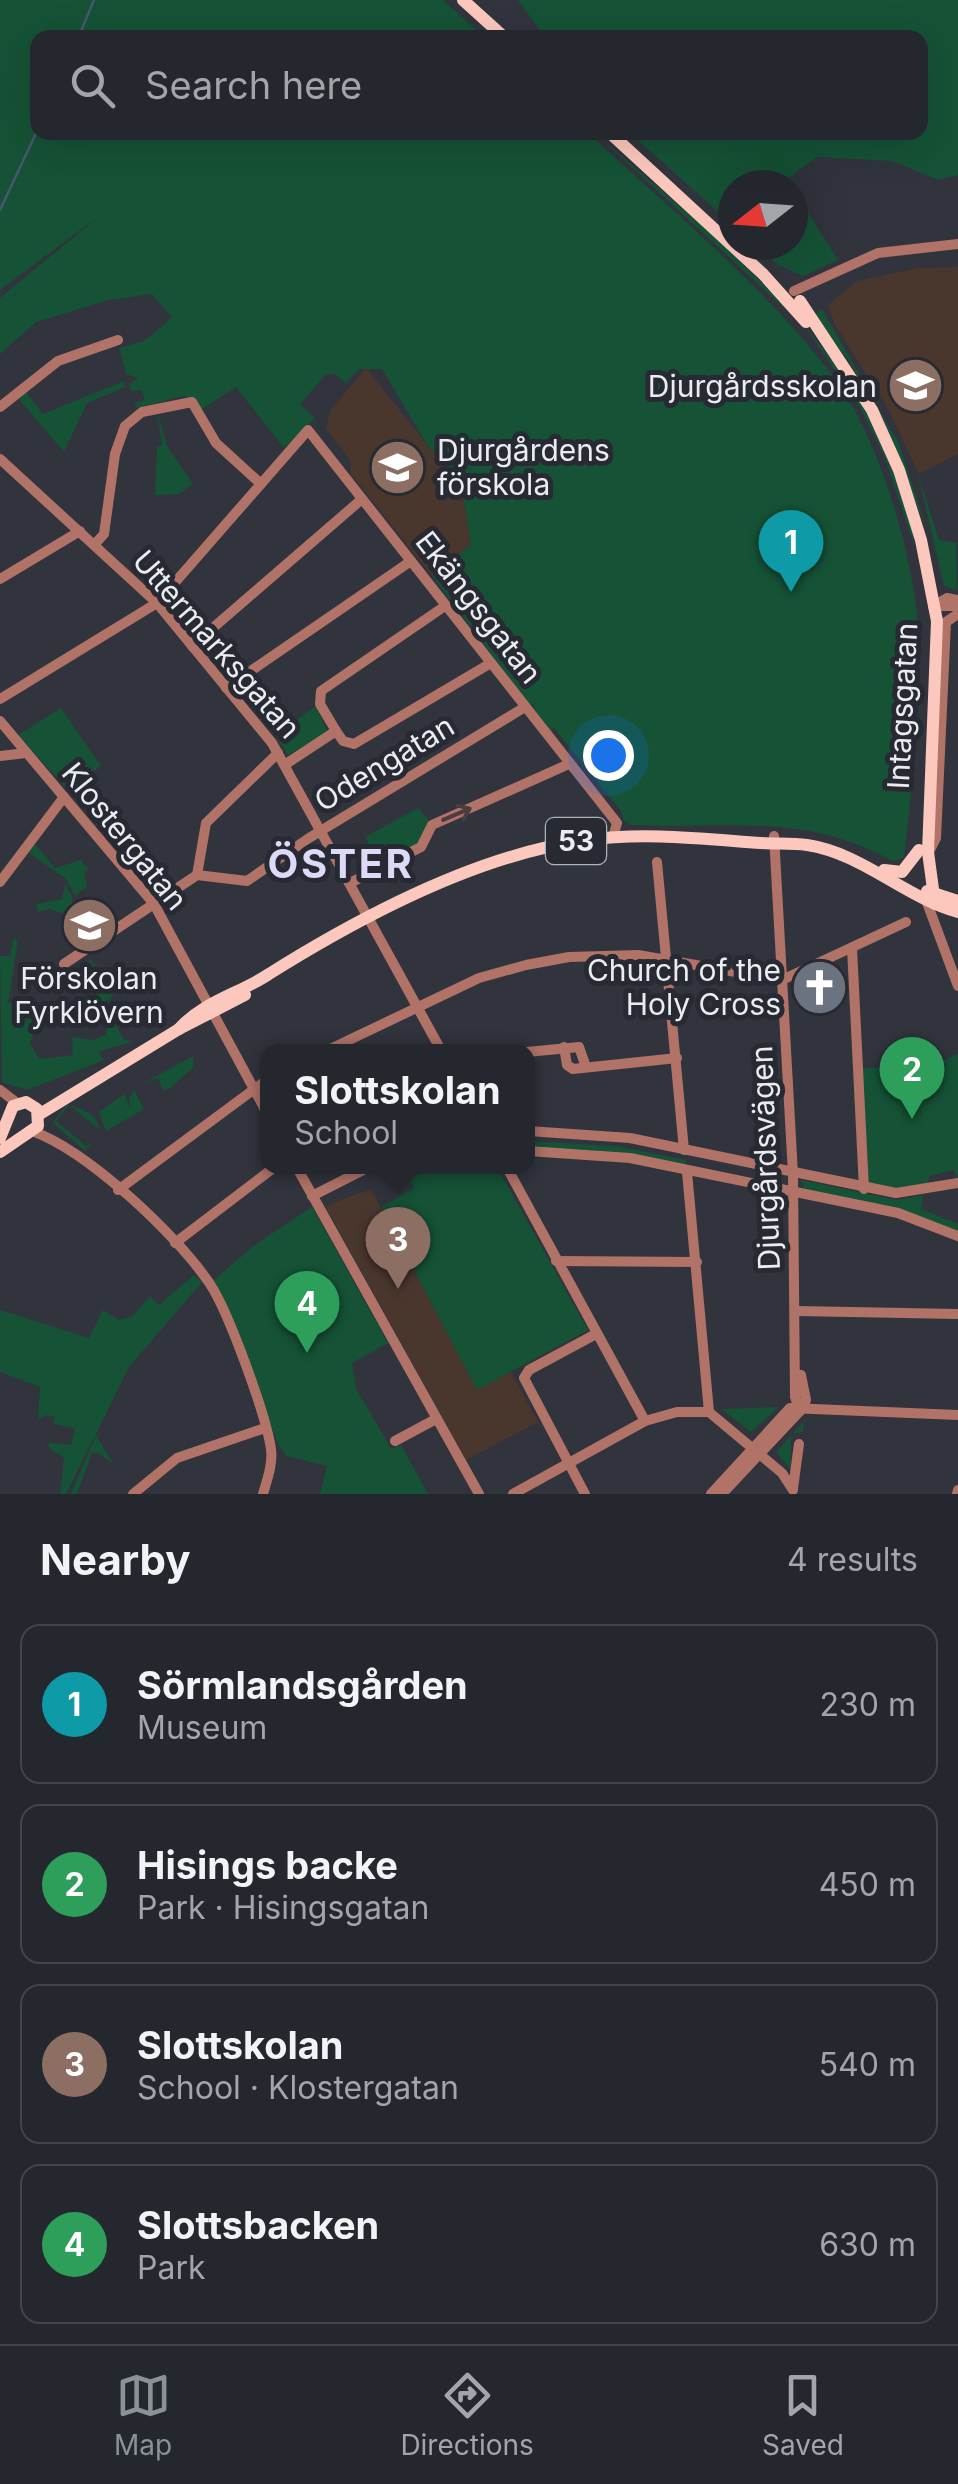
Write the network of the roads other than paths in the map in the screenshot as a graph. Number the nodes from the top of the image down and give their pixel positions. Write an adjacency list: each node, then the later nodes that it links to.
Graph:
1 (463, 0): 2 (main road)
2 (496, 30)
3 (619, 140): 5 (main road, Intagsgatan)
4 (958, 244): 5 (street)
5 (794, 298): 18 (main road, Intagsgatan)
6 (118, 340): 7 (street)
7 (0, 407)
8 (0, 459): 11 (street, Uttermarksgatan)
9 (262, 484): 10 (street, Ekängsgatan); 12 (street); 15 (street)
10 (362, 499): 13 (street, Ekängsgatan); 20 (street)
11 (80, 531): 12 (street, Uttermarksgatan); 14 (street)
12 (95, 544): 15 (street, Uttermarksgatan)
13 (410, 561): 17 (street, Ekängsgatan); 22 (street)
14 (0, 578)
15 (157, 603): 20 (street, Uttermarksgatan); 23 (street)
16 (958, 603): 18 (street)
17 (445, 606): 21 (street, Ekängsgatan); 26 (street)
18 (933, 606): 36 (main road, Intagsgatan)
19 (958, 614): 36 (street, Intagsgatan)
20 (192, 646): 22 (street, Uttermarksgatan)
21 (491, 663): 24 (street, Ekängsgatan); 26 (street)
22 (226, 688): 28 (street, Uttermarksgatan)
23 (0, 699)
24 (525, 707): 31 (street, Ekängsgatan); 33 (street, Odengatan)
25 (0, 721): 27 (street, Klostergatan)
26 (336, 731): 30 (street)
27 (26, 753): 29 (street); 32 (street, Klostergatan)
28 (278, 753): 30 (street, Uttermarksgatan); 39 (street)
29 (0, 756)
30 (286, 764): 33 (street, Uttermarksgatan)
31 (569, 764): 34 (street, Ekängsgatan); 41 (street, one-way to 31)
32 (64, 798): 40 (street); 44 (street, Klostergatan)
33 (322, 830): 39 (street, Odengatan); 41 (street, Uttermarksgatan)
34 (613, 838): 35 (main road, 53); 46 (main road, 53)
35 (774, 840): 38 (main road, 53); 42 (main road, 53); 51 (street, Djurgårdsvägen)
36 (923, 851): 38 (main road); 42 (main road, Intagsgatan)
37 (657, 862): 49 (street)
38 (884, 870): 42 (main road, 53)
39 (197, 874): 44 (street)
40 (0, 882)
41 (350, 883): 46 (street, Uttermarksgatan)
42 (930, 897): 43 (main road, 53); 45 (main road, 53); 52 (street, Intagsgatan)
43 (958, 902)
44 (154, 904): 50 (street); 54 (street, Klostergatan)
45 (958, 912)
46 (369, 918): 53 (street, Uttermarksgatan); 54 (main road, 53)
47 (906, 922): 48 (street)
48 (852, 948): 51 (street); 81 (street)
49 (667, 959): 51 (street); 53 (street); 59 (street)
50 (64, 964)
51 (782, 980): 79 (street, Djurgårdsvägen)
52 (958, 986)
53 (416, 1006): 55 (street); 56 (street, Uttermarksgatan)
54 (214, 1009): 62 (street, Klostergatan); 66 (main road, 53)
55 (340, 1044)
56 (437, 1044)
57 (564, 1047): 58 (street); 60 (street); 60 (street)
58 (535, 1051)
59 (676, 1058): 60 (street); 71 (street)
60 (586, 1067)
61 (260, 1083): 62 (street)
62 (253, 1087): 64 (street, Klostergatan); 82 (street)
63 (0, 1092): 65 (street)
64 (260, 1100)
65 (12, 1111): 66 (main road, 53); 68 (main road); 69 (main road)
66 (38, 1112): 68 (main road); 70 (street)
67 (535, 1131): 71 (street)
68 (27, 1132): 70 (street); 73 (main road)
69 (0, 1138)
70 (58, 1143): 82 (street)
71 (684, 1150): 79 (street)
72 (535, 1151): 74 (street)
73 (0, 1152)
74 (687, 1172): 83 (street); 88 (street)
75 (266, 1174): 86 (street)
76 (300, 1174): 84 (street)
77 (355, 1174): 84 (street)
78 (510, 1174): 87 (street)
79 (793, 1174): 81 (street); 83 (street, Djurgårdsvägen)
80 (958, 1182): 81 (street)
81 (864, 1189)
82 (118, 1190): 86 (street)
83 (792, 1194): 85 (street); 89 (street, Djurgårdsvägen)
84 (312, 1196): 95 (street)
85 (958, 1236)
86 (176, 1243): 97 (street)
87 (556, 1262): 88 (street); 91 (street)
88 (697, 1262): 93 (street)
89 (796, 1311): 90 (street); 92 (street, Djurgårdsvägen)
90 (958, 1314)
91 (596, 1334): 96 (street); 101 (street)
92 (800, 1411): 94 (street); 100 (street)
93 (709, 1412): 96 (street); 100 (street)
94 (958, 1416)
95 (436, 1419): 98 (street); 105 (street)
96 (645, 1421): 101 (street)
97 (265, 1428): 103 (street); 104 (street)
98 (395, 1440)
99 (799, 1444): 102 (street)
100 (756, 1450): 102 (street); 108 (street); 109 (street)
101 (568, 1462): 106 (street); 107 (street)
102 (793, 1492)
103 (133, 1494)
104 (263, 1494)
105 (480, 1494)
106 (513, 1494)
107 (585, 1494)
108 (711, 1494)
109 (722, 1494)

